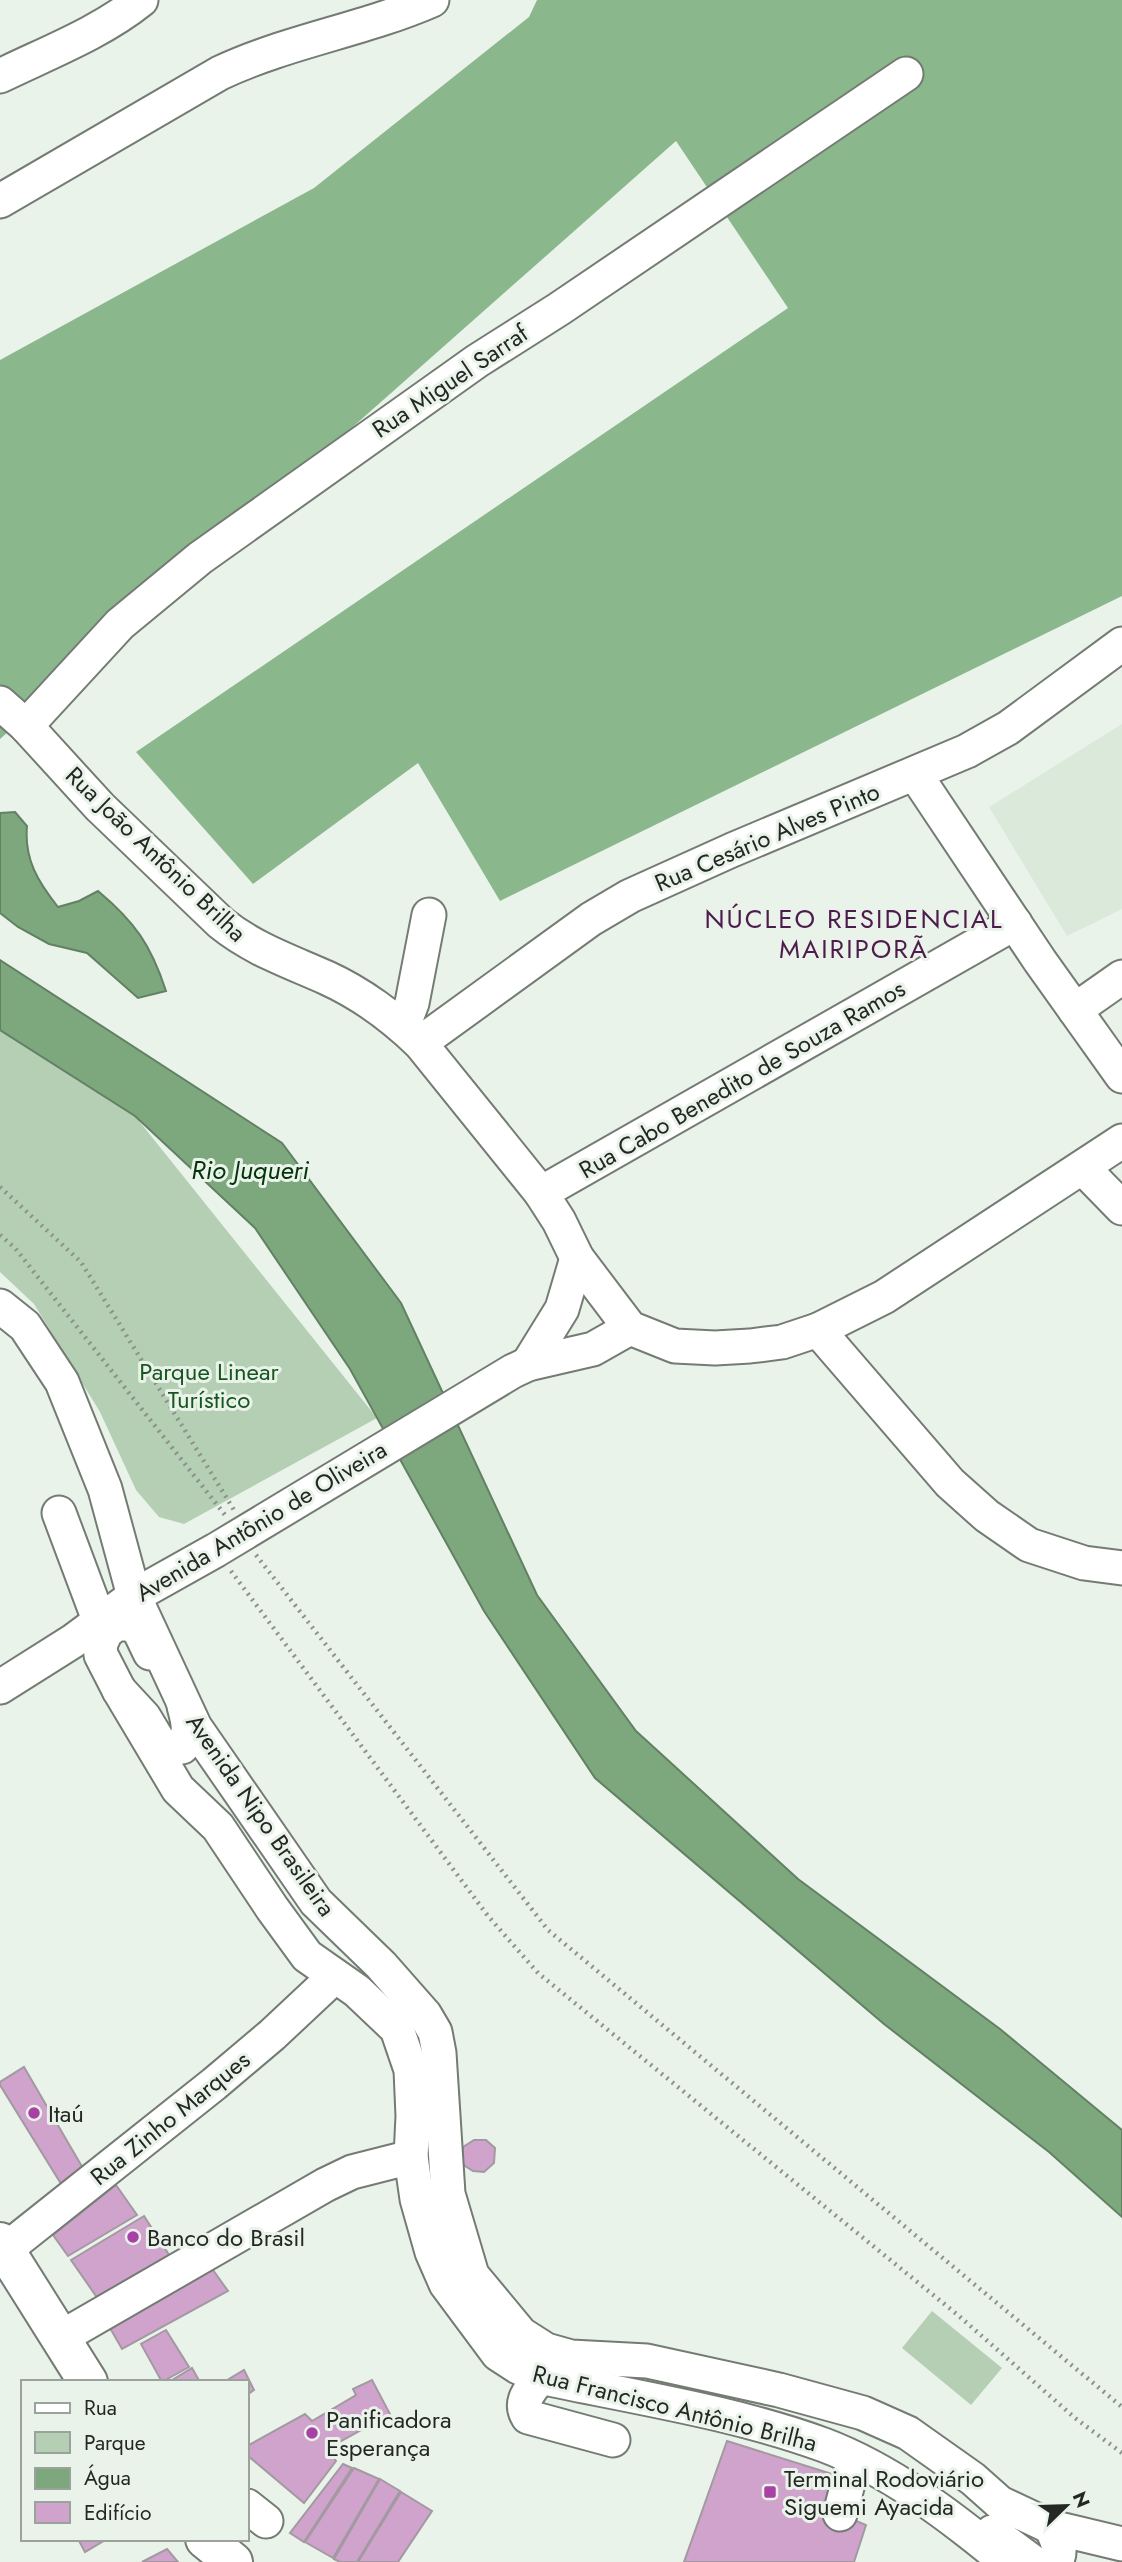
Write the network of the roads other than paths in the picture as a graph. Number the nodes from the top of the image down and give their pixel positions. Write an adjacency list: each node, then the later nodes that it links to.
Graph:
1 (141, 0): 4 (street)
2 (432, 0): 5 (street)
3 (906, 74): 8 (street, Rua Miguel Sarraf)
4 (0, 76)
5 (0, 201)
6 (1122, 644): 9 (street, Rua Cesário Alves Pinto)
7 (0, 704): 8 (street, Rua João Antônio Brilha)
8 (26, 726): 14 (street, Rua João Antônio Brilha)
9 (915, 774): 11 (street); 14 (street, Rua Cesário Alves Pinto)
10 (429, 915): 14 (street)
11 (1015, 923): 13 (street); 18 (street, Rua Cabo Benedito de Souza Ramos)
12 (1122, 977): 13 (street)
13 (1074, 1010): 15 (street)
14 (412, 1035): 18 (street, Rua João Antônio Brilha)
15 (1122, 1076)
16 (1122, 1141): 17 (street)
17 (1083, 1168): 19 (street); 23 (street)
18 (541, 1193): 20 (street, Rua João Antônio Brilha)
19 (1122, 1208)
20 (576, 1258): 22 (street, Rua João Antônio Brilha); 24 (street, Avenida Antônio de Oliveira)
21 (0, 1306): 27 (street, Avenida Nipo Brasileira)
22 (630, 1328): 23 (street); 24 (street, Avenida Antônio de Oliveira)
23 (818, 1330): 26 (street)
24 (521, 1367): 27 (street, Avenida Antônio de Oliveira)
25 (59, 1513): 28 (street)
26 (1122, 1568)
27 (134, 1596): 28 (street, Avenida Antônio de Oliveira); 31 (street, Avenida Nipo Brasileira)
28 (99, 1620): 29 (street, Avenida Antônio de Oliveira)
29 (13, 1679): 32 (street)
30 (119, 1690): 31 (street); 31 (street, Rua Francisco Antônio Brilha); 32 (street, Rua Francisco Antônio Brilha)
31 (184, 1705): 42 (street, Avenida Nipo Brasileira)
32 (178, 1790): 33 (street, Rua Francisco Antônio Brilha)
33 (335, 1976): 34 (street, Rua Francisco Antônio Brilha); 35 (street, Rua Zinho Marques)
34 (411, 2157): 36 (street); 37 (street, Rua Francisco Antônio Brilha)
35 (2, 2248): 36 (main road)
36 (60, 2338): 38 (main road)
37 (540, 2377): 39 (street); 40 (street, Rua Francisco Antônio Brilha)
38 (87, 2380)
39 (613, 2440)
40 (854, 2460): 41 (street, Rua Francisco Antônio Brilha); 43 (street)
41 (884, 2475): 42 (street); 44 (street, Rua Francisco Antônio Brilha)
42 (1000, 2503): 45 (street, Avenida Nipo Brasileira)
43 (840, 2514)
44 (950, 2518): 47 (street, Rua Francisco Antônio Brilha); 48 (street)
45 (1051, 2527): 46 (street, Avenida Nipo Brasileira); 49 (street)
46 (1122, 2544)
47 (1006, 2562)
48 (1033, 2562)
49 (1055, 2562)

